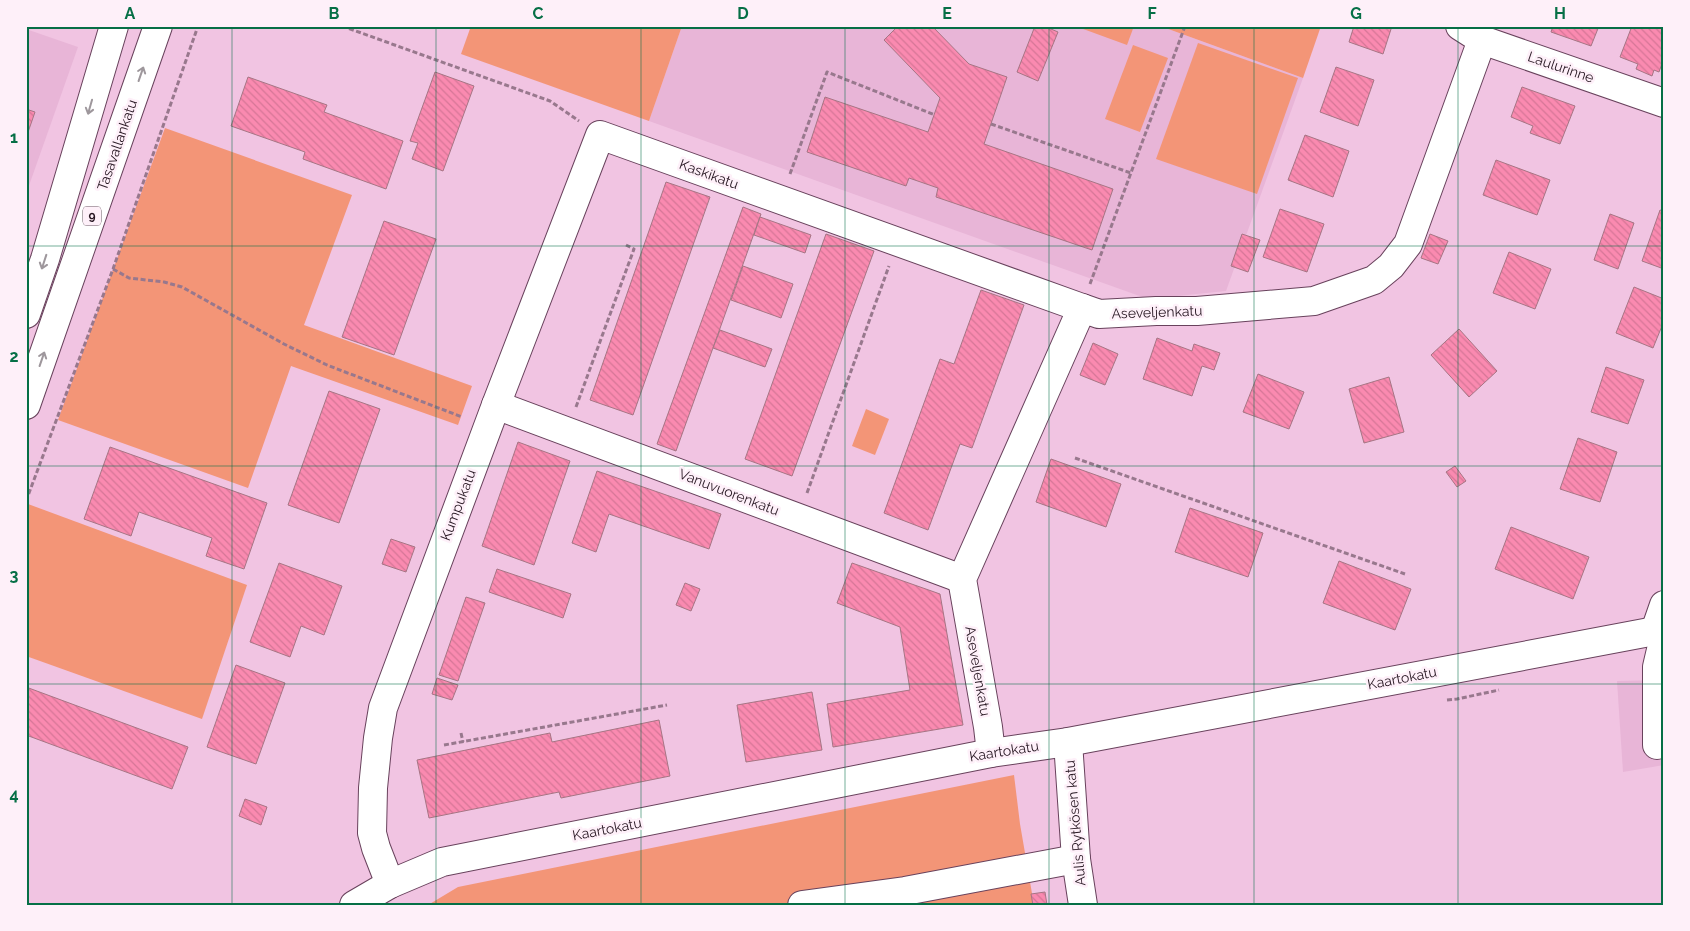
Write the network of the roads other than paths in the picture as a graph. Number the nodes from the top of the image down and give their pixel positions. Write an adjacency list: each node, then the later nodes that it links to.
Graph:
1 (114, 26): 7 (street, one-way to 7)
2 (158, 26): 8 (street, Tasavallankatu / 9, one-way to 2)
3 (1471, 33): 4 (street, Laulurinne); 6 (street, Aseveljenkatu)
4 (1664, 103)
5 (600, 135): 6 (street, Kaskikatu); 9 (street, Kumpukatu)
6 (1086, 298): 10 (street)
7 (26, 314)
8 (26, 405)
9 (492, 415): 10 (street, Vanuvuorenkatu); 17 (street, Kumpukatu)
10 (962, 579): 15 (street, Aseveljenkatu)
11 (1664, 605): 12 (street)
12 (1661, 634): 13 (street, Kaartokatu); 14 (street)
13 (1068, 742): 15 (street, Kaartokatu); 16 (street, Aulis Rytkösen katu)
14 (1657, 745)
15 (991, 753): 17 (street, Kaartokatu)
16 (1076, 859): 19 (street); 20 (street, Aulis Rytkösen katu)
17 (390, 884): 18 (street, Kaartokatu)
18 (354, 905)
19 (802, 905)
20 (1083, 905)

